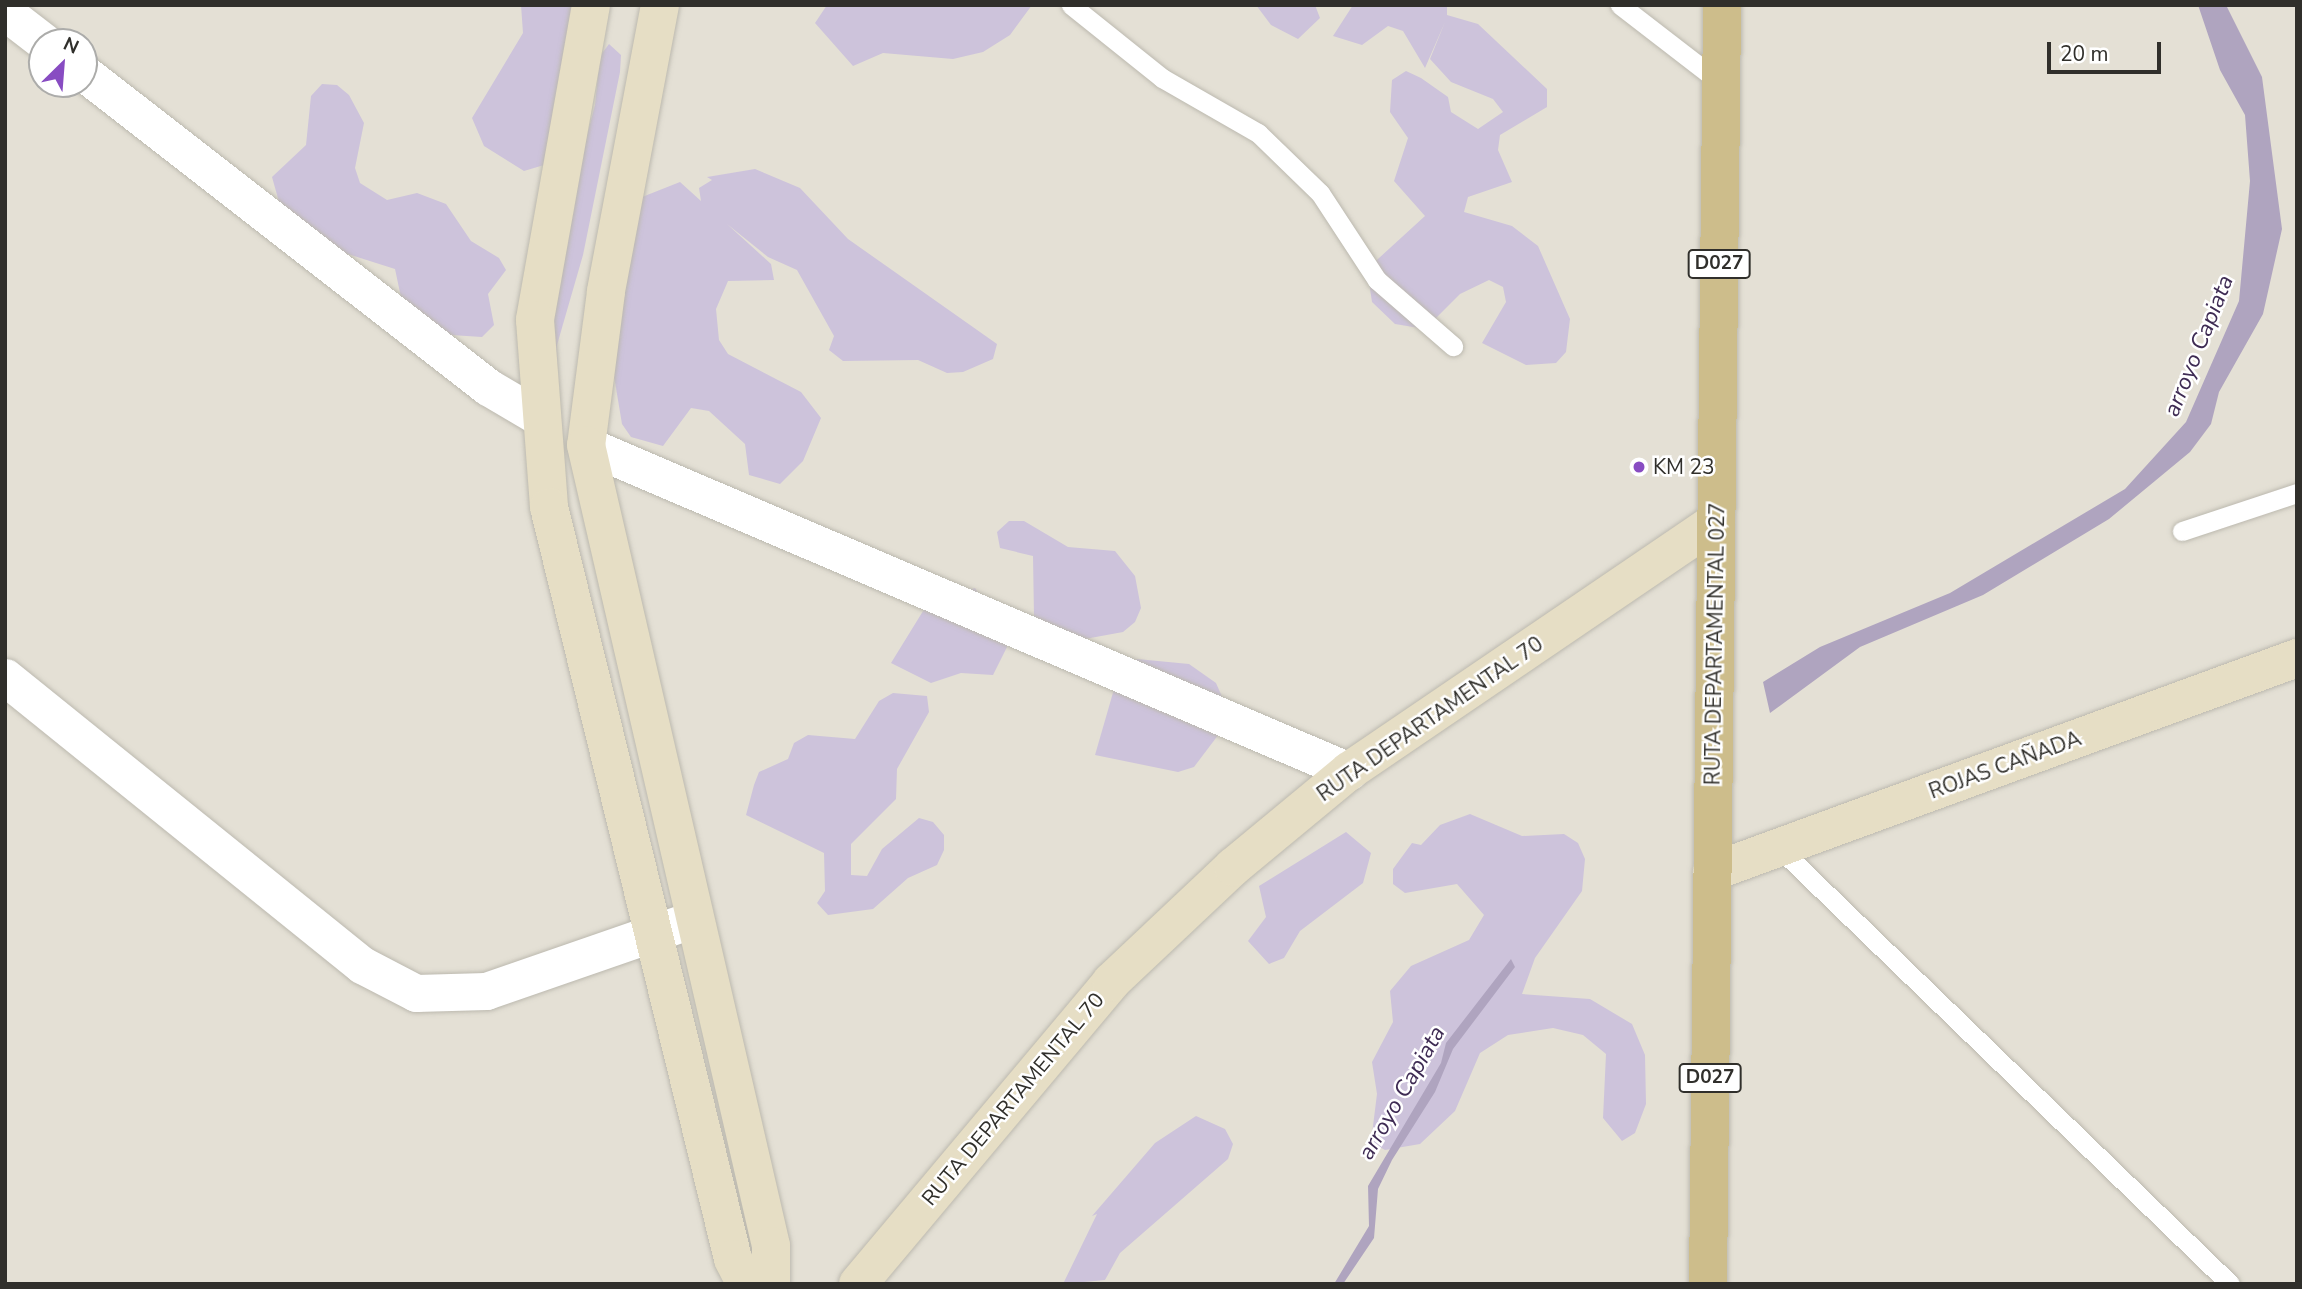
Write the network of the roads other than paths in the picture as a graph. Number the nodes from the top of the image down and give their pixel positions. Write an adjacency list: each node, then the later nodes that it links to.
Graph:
1 (591, 5): 11 (street)
2 (660, 5): 12 (street)
3 (1071, 5): 10 (lane)
4 (1620, 5): 8 (lane)
5 (1722, 5): 8 (main road, RUTA DEPARTAMENTAL 027 / D027)
6 (5, 12): 7 (street)
7 (28, 30)
8 (1721, 83): 14 (main road, RUTA DEPARTAMENTAL 027 / D027)
9 (98, 84): 11 (street)
10 (1453, 346)
11 (539, 417): 22 (street)
12 (586, 445): 18 (street); 21 (street)
13 (2297, 492): 15 (lane)
14 (1716, 522): 18 (street, RUTA DEPARTAMENTAL 70); 20 (main road, RUTA DEPARTAMENTAL 027 / D027)
15 (2182, 531)
16 (2297, 658): 19 (street, ROJAS CAÑADA)
17 (5, 677): 22 (street)
18 (1349, 771): 25 (street, RUTA DEPARTAMENTAL 70)
19 (1779, 848): 20 (street, ROJAS CAÑADA); 27 (lane)
20 (1712, 872): 26 (main road, RUTA DEPARTAMENTAL 027 / D027)
21 (694, 919): 22 (street); 24 (street)
22 (653, 932): 23 (street)
23 (746, 1284)
24 (771, 1284)
25 (858, 1284)
26 (1708, 1284)
27 (2230, 1284)

